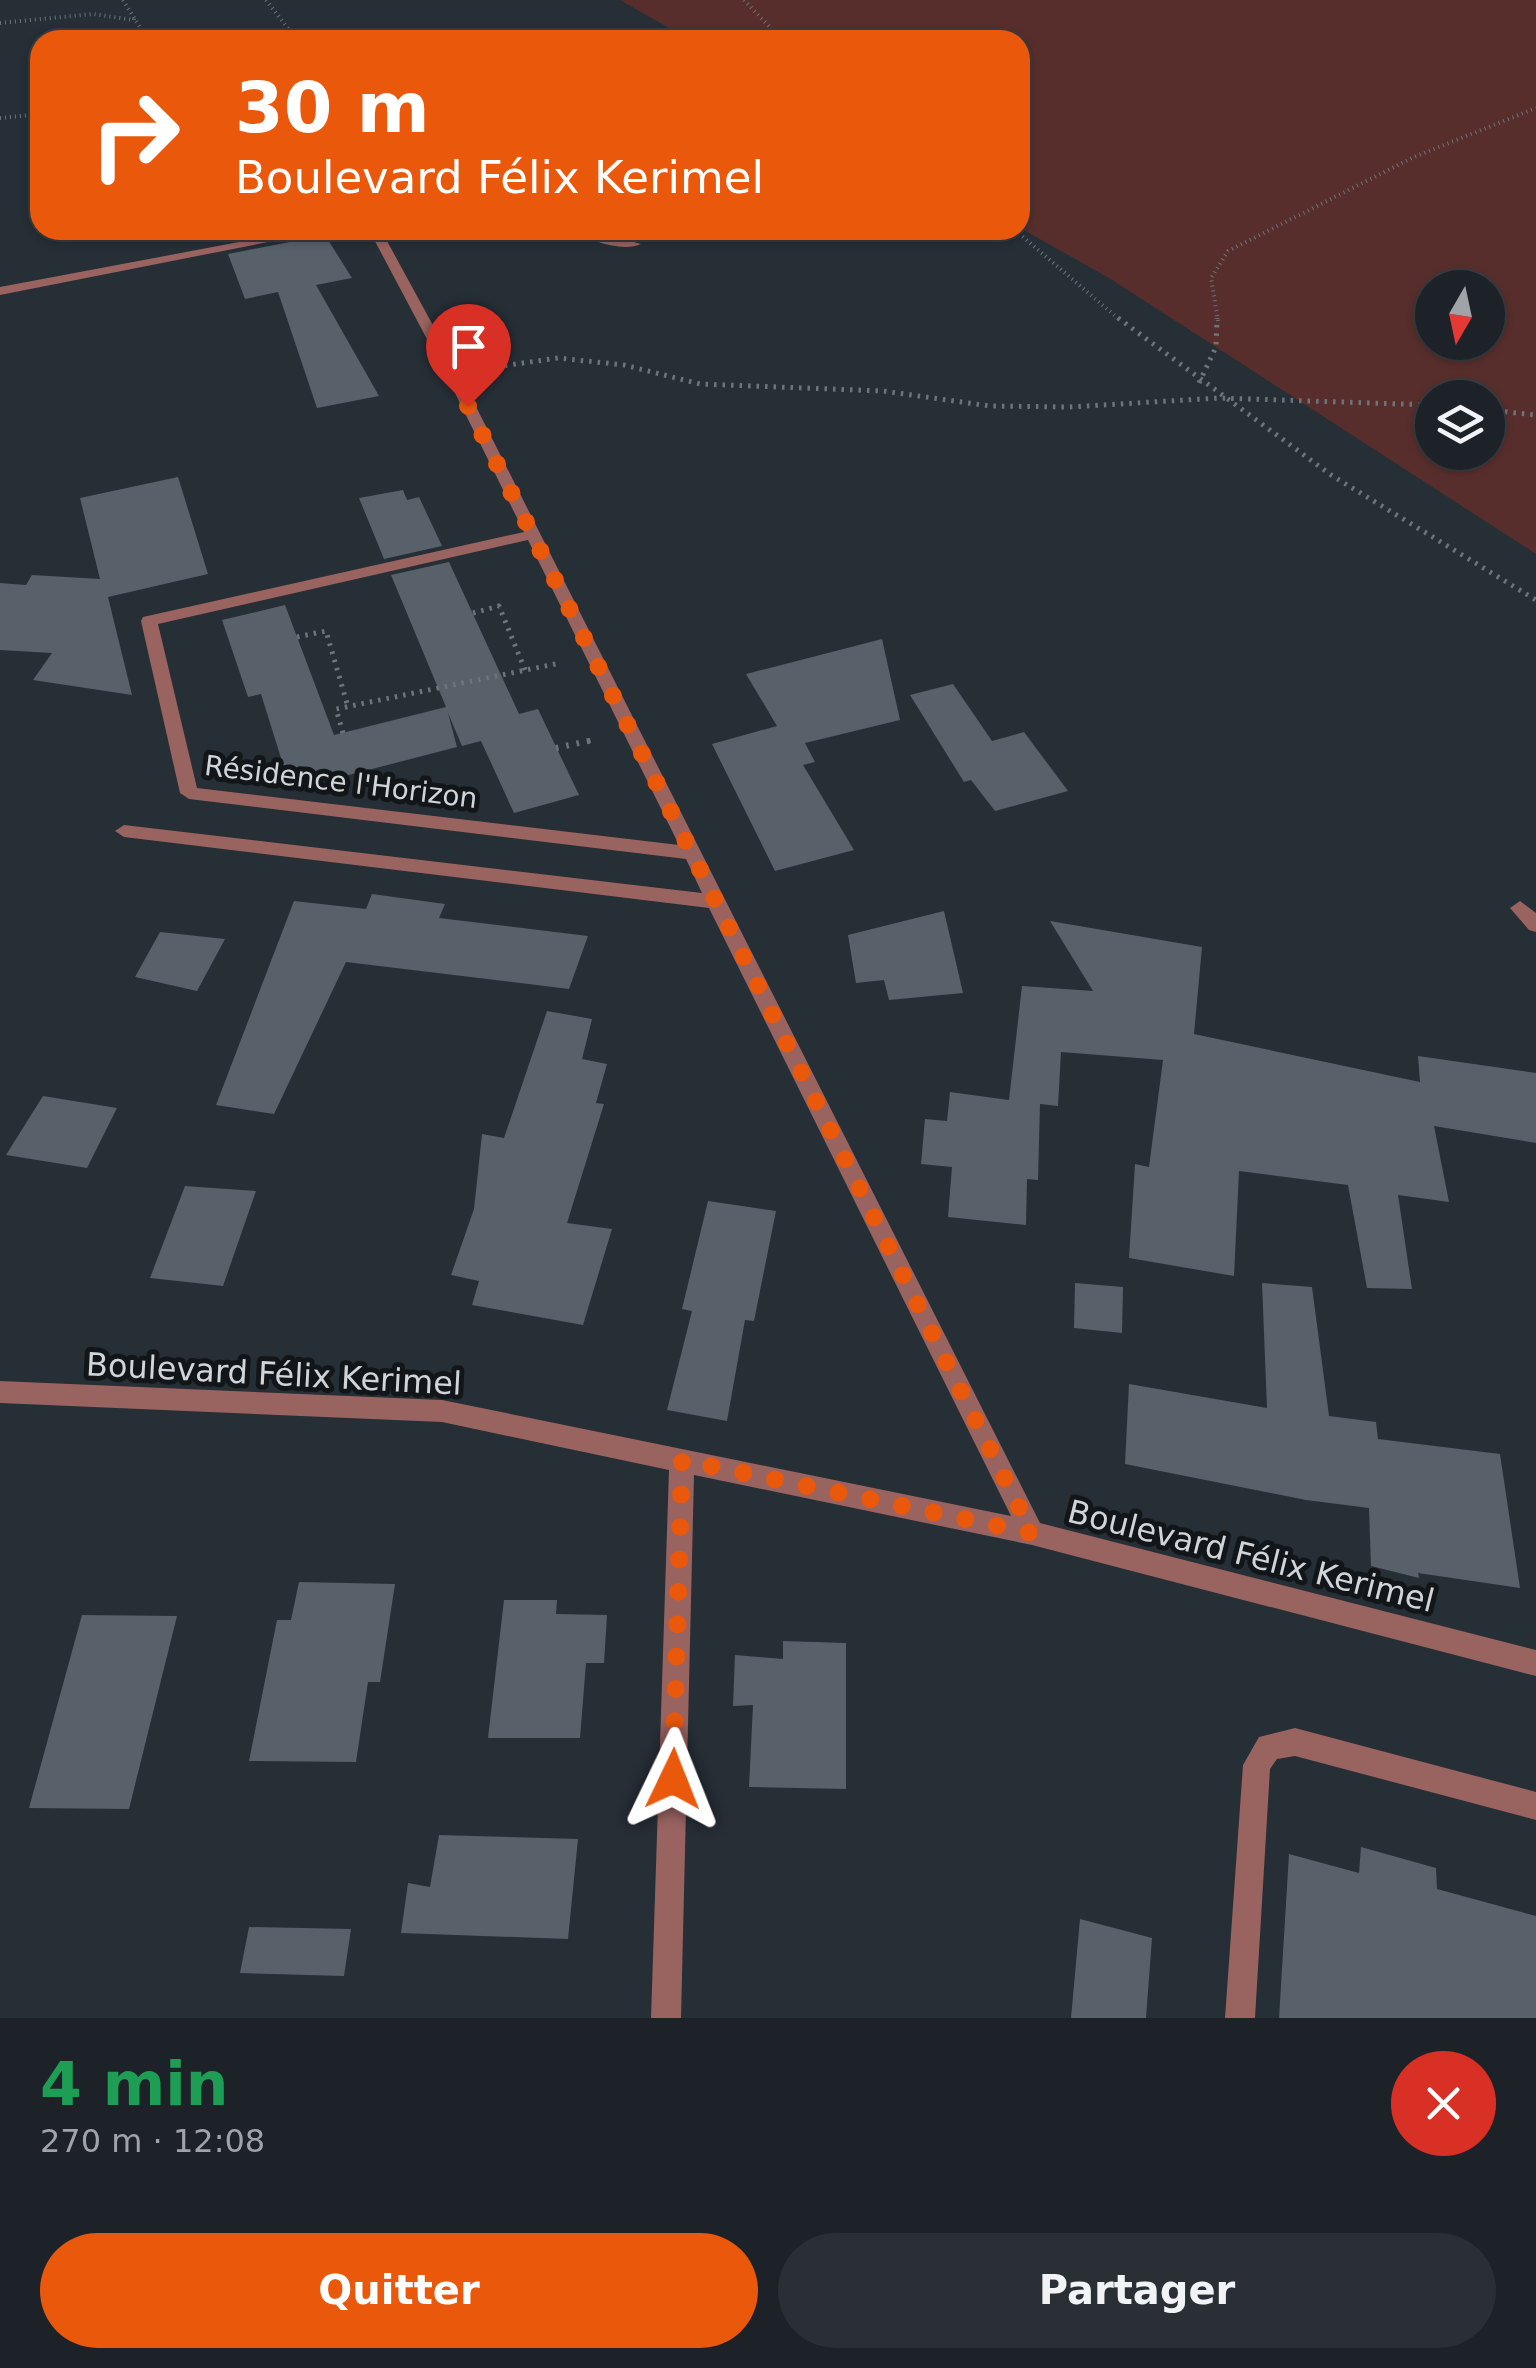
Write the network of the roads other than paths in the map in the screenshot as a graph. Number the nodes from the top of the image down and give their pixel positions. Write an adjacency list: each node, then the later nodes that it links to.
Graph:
1 (270, 240): 5 (street)
2 (380, 240): 6 (street)
3 (610, 240): 4 (street)
4 (635, 244)
5 (0, 291)
6 (529, 534): 8 (street); 8 (street, Résidence l'Horizon)
7 (124, 831): 9 (street)
8 (689, 853): 9 (street)
9 (714, 901): 14 (street)
10 (1520, 908): 11 (street)
11 (1536, 925)
12 (0, 1392): 13 (street, Boulevard Félix Kerimel)
13 (682, 1460): 14 (street, Boulevard Félix Kerimel); 17 (street)
14 (1032, 1533): 15 (street, Boulevard Félix Kerimel)
15 (1536, 1662)
16 (1536, 1806): 18 (street)
17 (666, 2018)
18 (1240, 2018)

